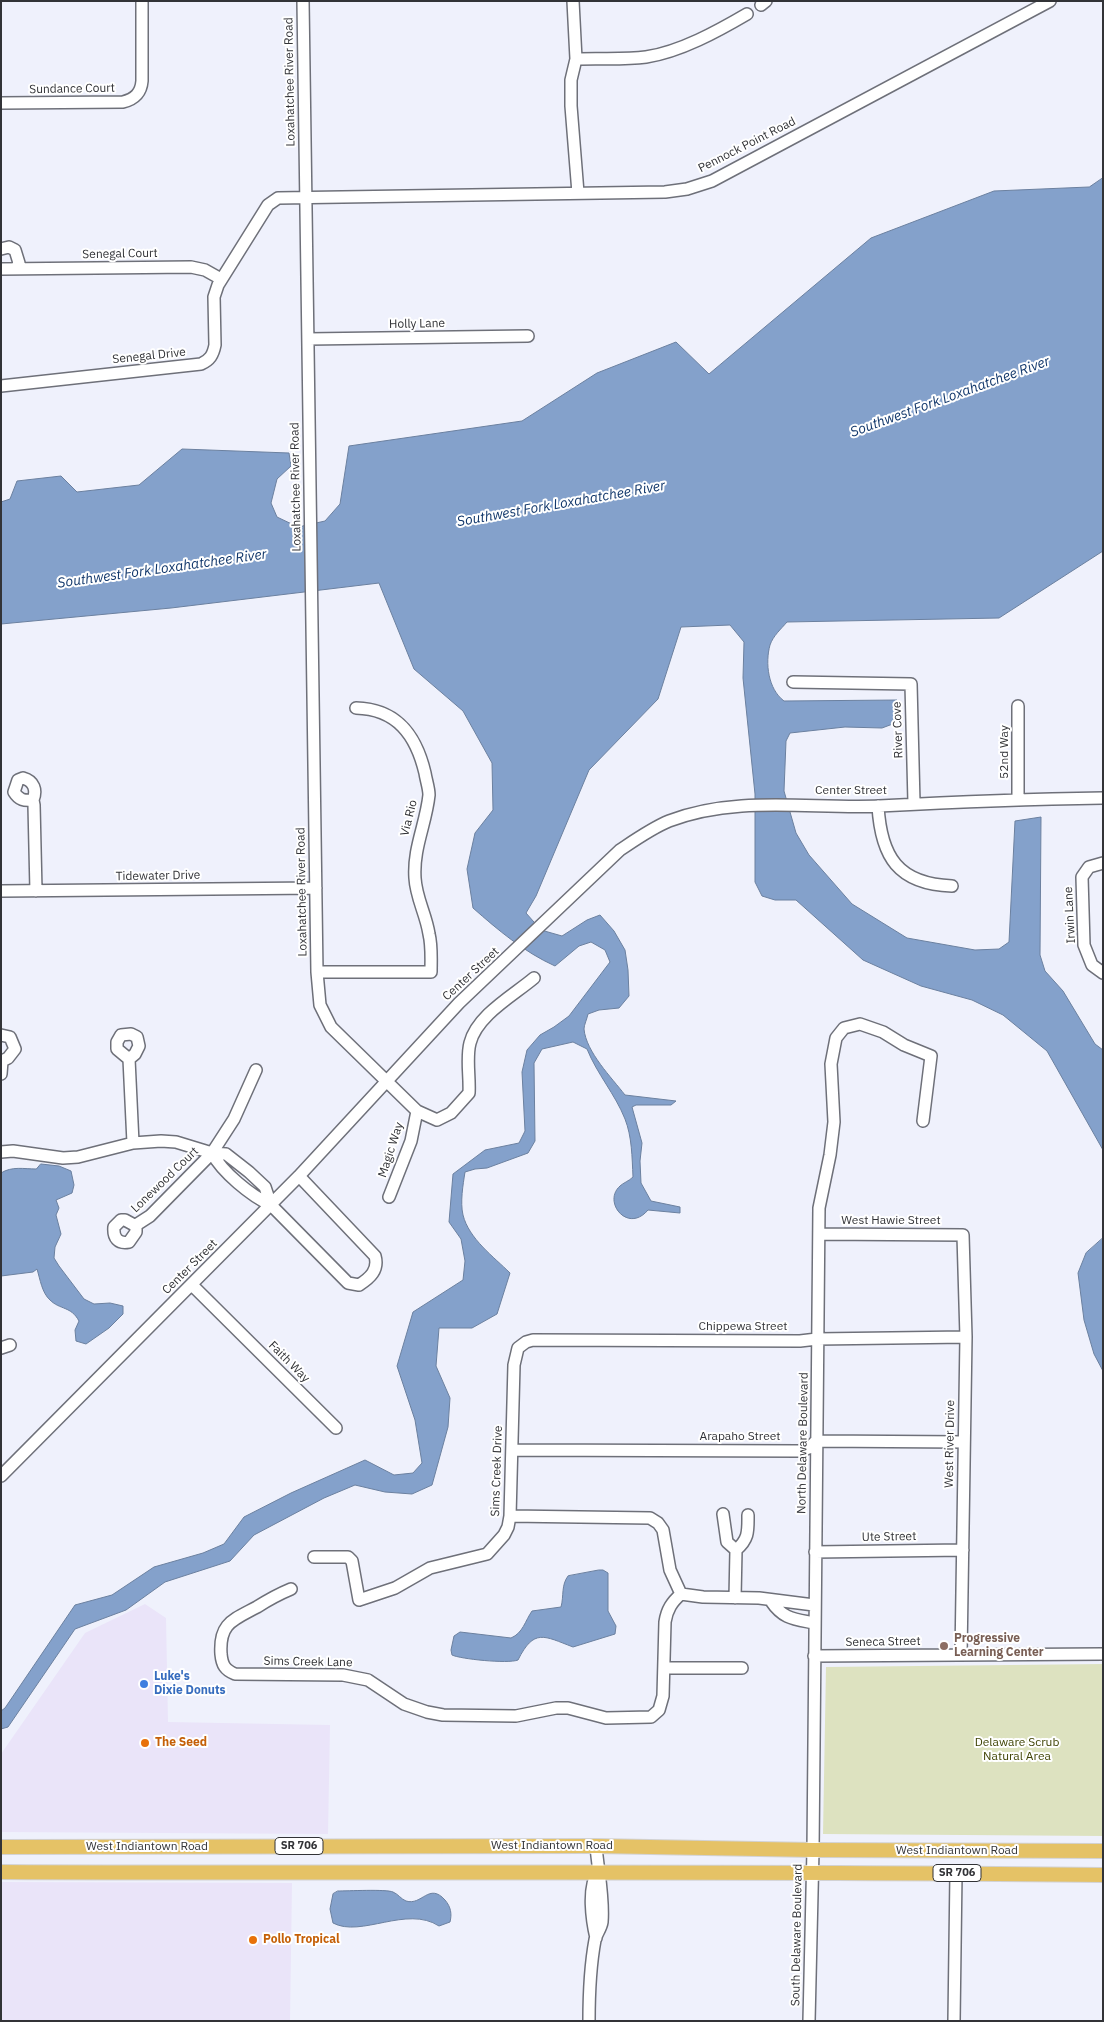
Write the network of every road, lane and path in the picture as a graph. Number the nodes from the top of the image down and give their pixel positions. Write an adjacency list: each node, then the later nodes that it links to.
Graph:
1 (142, 1): 7 (street, Sundance Court)
2 (303, 1): 9 (street, Loxahatchee River Road)
3 (573, 1): 6 (street)
4 (1050, 1): 8 (street, Pennock Point Road)
5 (746, 14): 6 (street)
6 (576, 59): 8 (street)
7 (1, 103)
8 (578, 193): 9 (street, Pennock Point Road)
9 (306, 196): 13 (street, Senegal Drive); 15 (street, Loxahatchee River Road)
10 (1, 249): 12 (street)
11 (1, 269): 12 (street, Senegal Court)
12 (16, 269): 13 (street, Senegal Court)
13 (221, 279): 16 (street, Senegal Drive)
14 (528, 336): 15 (street, Holly Lane)
15 (308, 339): 27 (street, Loxahatchee River Road)
16 (1, 386)
17 (792, 682): 23 (street, River Cove)
18 (1018, 706): 21 (street, 52nd Way)
19 (356, 708): 31 (street, Via Rio)
20 (1103, 798): 21 (street, Center Street)
21 (1018, 799): 23 (street, Center Street)
22 (33, 800): 29 (street)
23 (914, 803): 24 (street, Center Street)
24 (878, 806): 26 (street); 39 (street, Center Street)
25 (1103, 863): 32 (street, Irwin Lane)
26 (952, 886)
27 (316, 888): 29 (street, Tidewater Drive); 30 (street, Loxahatchee River Road)
28 (1, 891): 29 (street, Tidewater Drive)
29 (36, 891)
30 (317, 972): 31 (street, Loxahatchee River Road); 39 (street, Loxahatchee River Road)
31 (431, 972)
32 (1103, 973)
33 (534, 978): 40 (street)
34 (1, 1035): 36 (street)
35 (129, 1059): 42 (street)
36 (2, 1060): 38 (street)
37 (256, 1070): 44 (street, Lonewood Court)
38 (1, 1074)
39 (385, 1082): 40 (street, Loxahatchee River Road); 45 (street, Center Street)
40 (417, 1111): 46 (street, Magic Way)
41 (923, 1120): 49 (street, North Delaware Boulevard)
42 (133, 1143): 43 (street); 44 (street)
43 (1, 1152)
44 (212, 1153): 47 (street); 48 (street, Lonewood Court)
45 (299, 1176): 47 (street, Center Street); 47 (street)
46 (389, 1197)
47 (271, 1205): 51 (street, Center Street)
48 (136, 1225)
49 (819, 1234): 50 (street, West Hawie Street); 53 (street, North Delaware Boulevard)
50 (963, 1234): 52 (street, West River Drive)
51 (192, 1285): 55 (street, Faith Way); 59 (street, Center Street)
52 (966, 1337): 53 (street, Chippewa Street); 57 (street, West River Drive)
53 (818, 1339): 54 (street, Chippewa Street); 56 (street, North Delaware Boulevard)
54 (521, 1345): 58 (street, Sims Creek Drive)
55 (336, 1428)
56 (816, 1441): 57 (street, Arapaho Street); 58 (street, Arapaho Street); 65 (street, North Delaware Boulevard)
57 (964, 1442): 64 (street, West River Drive)
58 (512, 1450): 62 (street, Sims Creek Drive)
59 (1, 1476)
60 (723, 1514): 63 (street)
61 (748, 1515): 63 (street)
62 (510, 1516): 66 (street, Sims Creek Drive); 68 (street)
63 (736, 1550): 69 (street)
64 (963, 1550): 65 (street, Ute Street); 74 (street, West River Drive)
65 (815, 1552): 71 (street, North Delaware Boulevard)
66 (314, 1557)
67 (291, 1589): 76 (street, Sims Creek Lane)
68 (681, 1594): 69 (street); 76 (street, Sims Creek Lane)
69 (735, 1598): 70 (street)
70 (771, 1601): 71 (street); 72 (street)
71 (814, 1605): 72 (street, North Delaware Boulevard)
72 (814, 1623): 75 (street, North Delaware Boulevard)
73 (1103, 1654): 74 (street, Seneca Street)
74 (961, 1655): 75 (street, Seneca Street)
75 (814, 1656): 80 (street, North Delaware Boulevard)
76 (664, 1668): 77 (street)
77 (742, 1668)
78 (596, 1846): 79 (main road, West Indiantown Road / SR 706); 80 (main road, West Indiantown Road / SR 706); 83 (street)
79 (1, 1847)
80 (813, 1850): 81 (main road, West Indiantown Road / SR 706); 84 (street, South Delaware Boulevard)
81 (1103, 1851)
82 (1, 1872): 83 (main road, West Indiantown Road / SR 706)
83 (598, 1872): 84 (main road, West Indiantown Road / SR 706); 87 (street)
84 (812, 1873): 85 (main road, West Indiantown Road / SR 706); 88 (street, South Delaware Boulevard)
85 (956, 1873): 86 (main road, West Indiantown Road / SR 706); 89 (street)
86 (1103, 1875)
87 (589, 2021)
88 (809, 2021)
89 (954, 2021)

